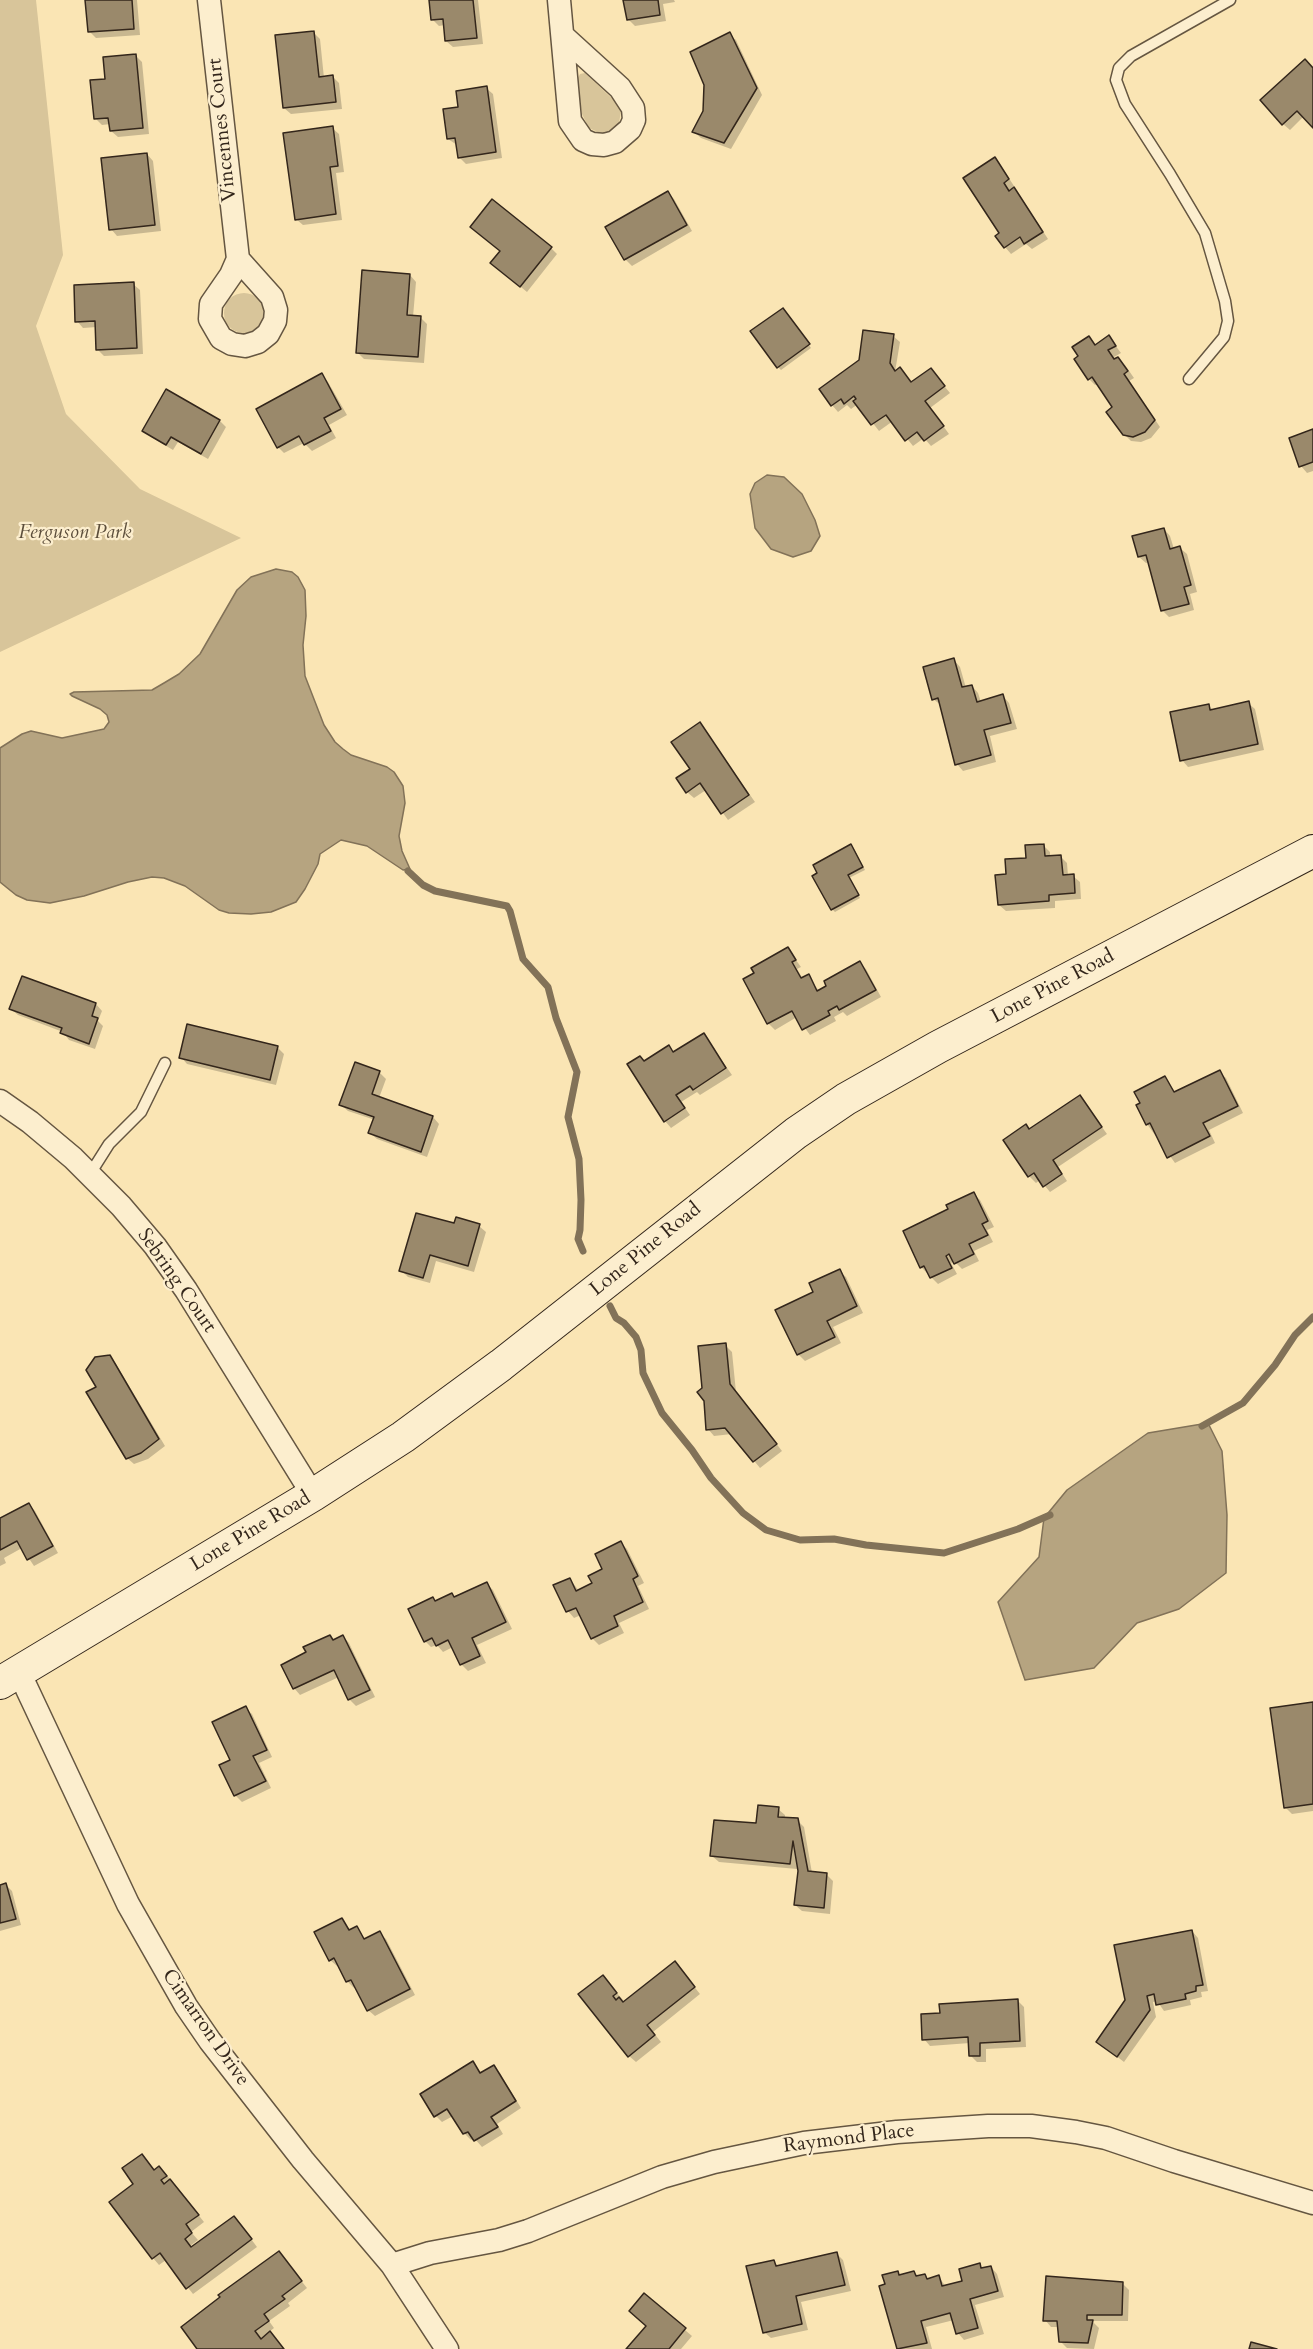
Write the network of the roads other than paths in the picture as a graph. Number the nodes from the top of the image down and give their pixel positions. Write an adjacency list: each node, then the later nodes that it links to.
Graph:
1 (209, 0): 5 (street, Vincennes Court)
2 (559, 0): 4 (street)
3 (1230, 0): 6 (lane)
4 (564, 37): 4 (street)
5 (238, 259)
6 (1189, 379)
7 (1313, 851): 11 (street, Lone Pine Road)
8 (165, 1063): 10 (lane)
9 (0, 1101): 10 (street, Sebring Court)
10 (90, 1174): 11 (street, Sebring Court)
11 (313, 1495): 12 (street, Lone Pine Road)
12 (10, 1677): 14 (street, Cimarron Drive)
13 (1313, 2203): 14 (street, Raymond Place)
14 (392, 2265): 15 (street, Cimarron Drive)
15 (447, 2349)

